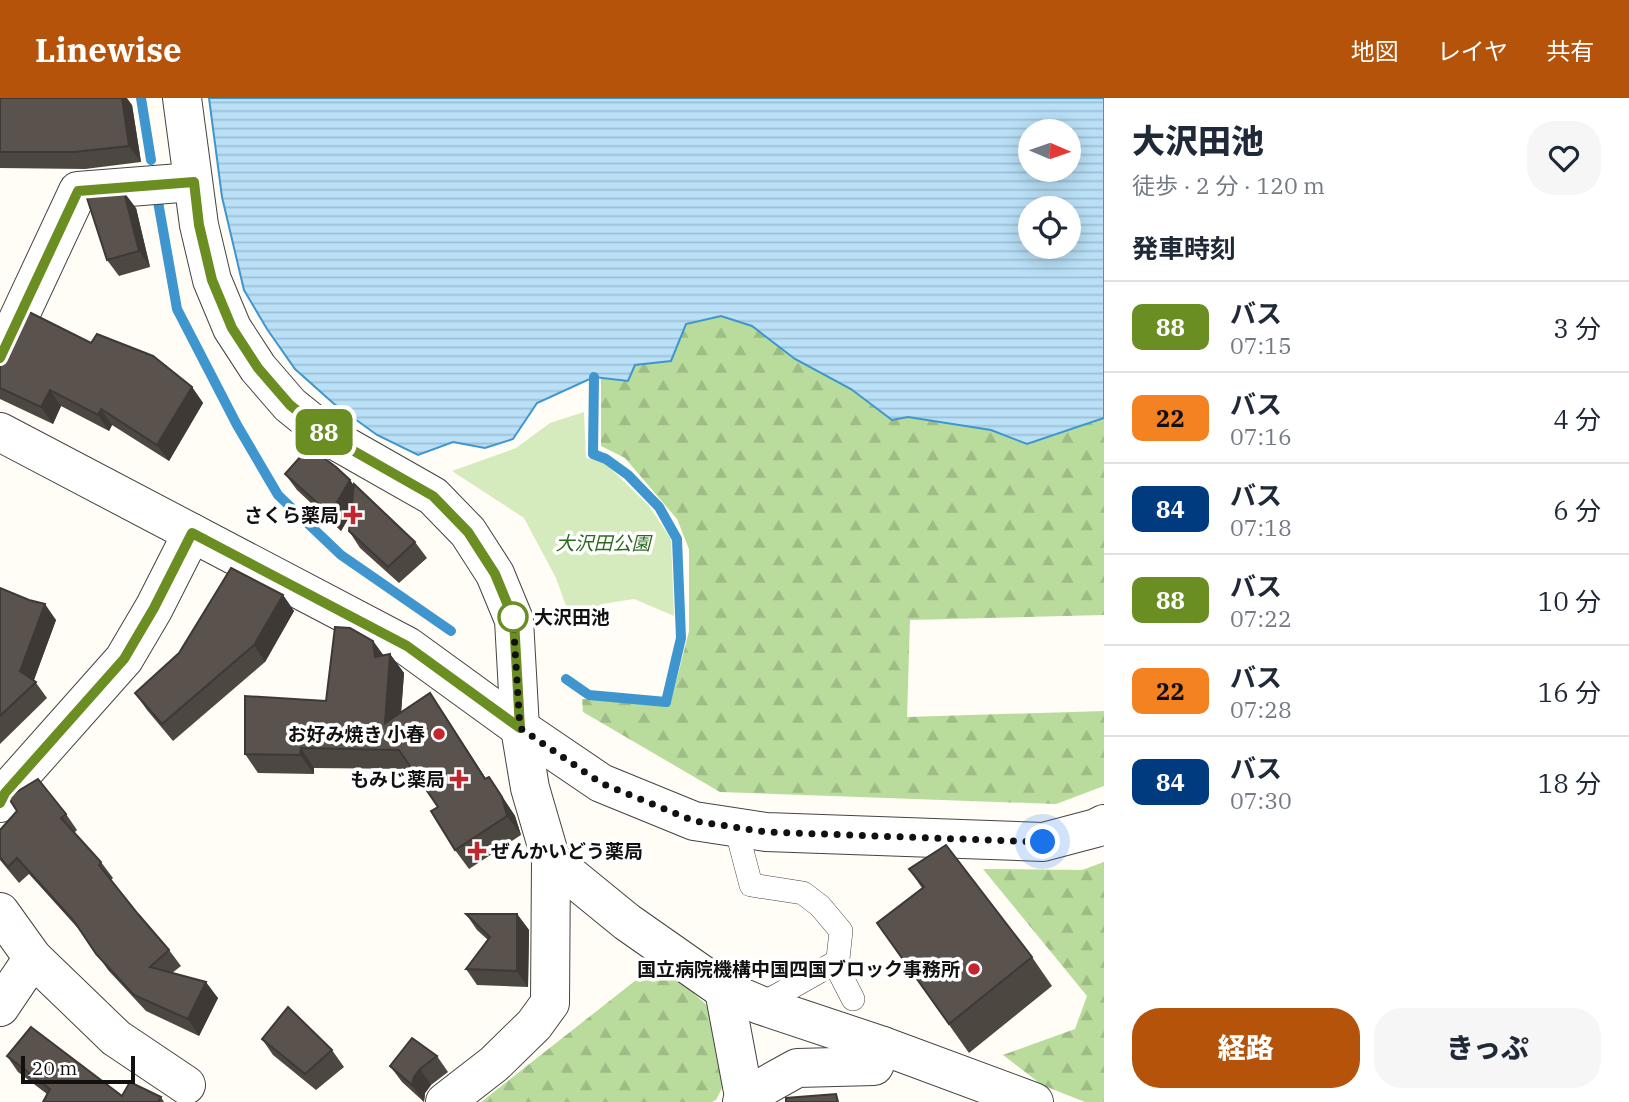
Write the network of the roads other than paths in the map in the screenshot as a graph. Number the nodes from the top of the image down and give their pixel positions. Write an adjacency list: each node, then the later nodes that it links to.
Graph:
1 (182, 98): 2 (street)
2 (194, 182): 3 (street); 6 (street)
3 (0, 358)
4 (0, 432): 5 (street)
5 (192, 533): 6 (street); 7 (street)
6 (520, 728): 9 (street); 10 (street)
7 (0, 803)
8 (1104, 824): 9 (street)
9 (736, 828): 13 (lane)
10 (551, 860): 14 (street); 22 (street)
11 (0, 912): 12 (street)
12 (33, 958): 17 (street); 19 (street)
13 (838, 961): 15 (lane); 16 (lane)
14 (724, 990): 16 (street); 21 (street)
15 (853, 999)
16 (760, 1005): 18 (street)
17 (0, 1007)
18 (883, 1046): 20 (street); 21 (street)
19 (186, 1086)
20 (1010, 1098)
21 (744, 1100)
22 (445, 1102)

